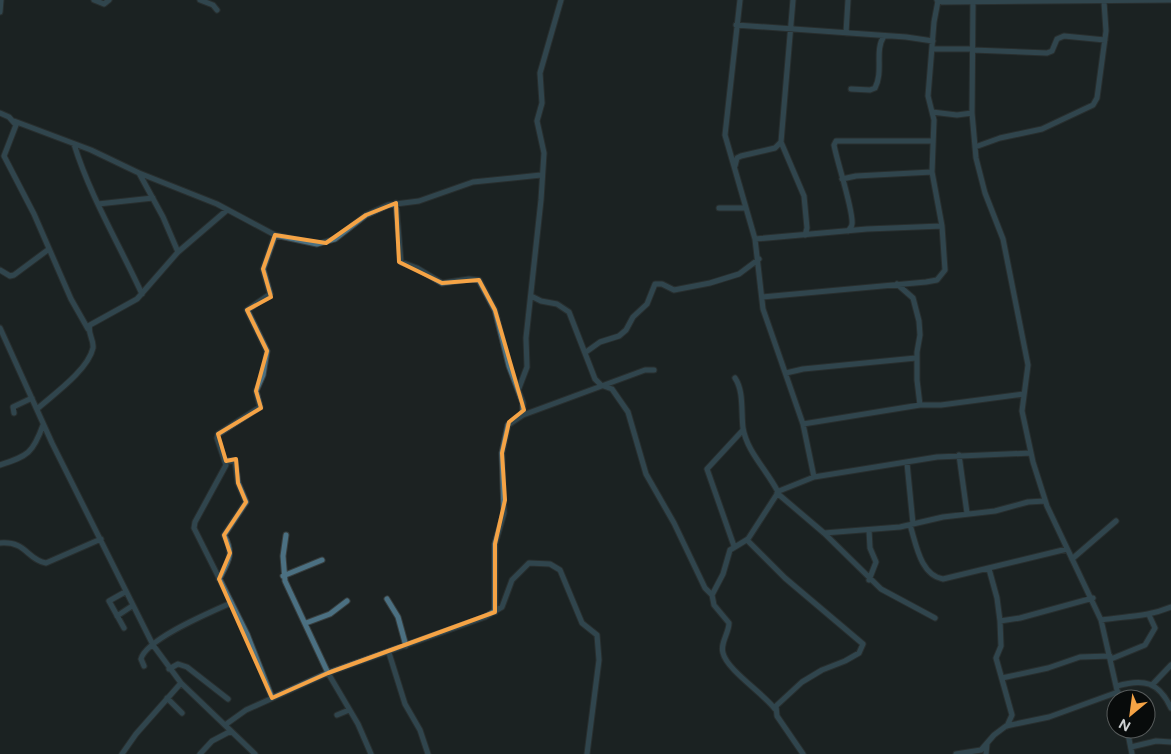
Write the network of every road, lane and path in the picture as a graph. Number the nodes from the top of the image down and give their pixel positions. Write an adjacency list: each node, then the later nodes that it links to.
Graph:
1 (1, 0): 16 (street)
2 (94, 0): 3 (street)
3 (109, 0)
4 (200, 0): 15 (street)
5 (561, 0): 38 (street)
6 (740, 0): 17 (street)
7 (793, 0): 18 (street)
8 (848, 0): 19 (street)
9 (938, 0): 11 (street); 21 (street)
10 (1171, 0): 14 (street)
11 (973, 1): 12 (street); 24 (street)
12 (1031, 1): 13 (street)
13 (1080, 1): 14 (street)
14 (1104, 2): 22 (street)
15 (217, 10)
16 (0, 12)
17 (736, 25): 18 (street); 35 (street)
18 (791, 29): 19 (street); 31 (street)
19 (846, 33): 20 (street)
20 (884, 36): 21 (street); 25 (street)
21 (933, 40): 23 (street)
22 (1105, 40): 24 (street); 33 (street)
23 (933, 50): 24 (street); 26 (street)
24 (972, 50): 28 (street)
25 (851, 89)
26 (932, 112): 28 (street); 30 (street)
27 (0, 113): 29 (street)
28 (972, 113): 33 (street)
29 (14, 121): 32 (street); 34 (street)
30 (932, 141): 36 (street); 39 (street)
31 (781, 142): 35 (street); 49 (street)
32 (74, 144): 37 (street); 42 (street)
33 (976, 147): 68 (street)
34 (2, 159): 51 (street)
35 (734, 167): 44 (street)
36 (932, 172): 39 (street); 46 (street)
37 (139, 173): 40 (street); 45 (street)
38 (541, 175): 41 (street); 57 (street)
39 (842, 179): 47 (street)
40 (153, 198): 42 (street); 52 (street)
41 (396, 203): 48 (street); 67 (street)
42 (98, 204): 56 (street)
43 (719, 208): 44 (street)
44 (746, 208): 50 (street)
45 (227, 210): 48 (street); 52 (street)
46 (942, 226): 47 (street); 55 (street)
47 (848, 231): 49 (street)
48 (275, 235): 79 (street)
49 (805, 235): 50 (street)
50 (755, 239): 53 (street)
51 (49, 249): 54 (street); 60 (street)
52 (178, 252): 56 (street)
53 (758, 260): 58 (street); 61 (street)
54 (0, 270)
55 (897, 284): 58 (street); 62 (street)
56 (142, 294): 60 (street)
57 (531, 296): 61 (street); 67 (street)
58 (762, 297): 64 (street)
59 (0, 328): 69 (street)
60 (88, 329): 71 (street)
61 (586, 352): 66 (street)
62 (916, 358): 64 (street); 70 (street)
63 (654, 370): 66 (street)
64 (786, 373): 74 (street)
65 (735, 378): 76 (street)
66 (605, 386): 73 (street); 103 (street)
67 (519, 388): 73 (street)
68 (1024, 394): 70 (street); 77 (street)
69 (32, 398): 71 (street); 72 (street)
70 (920, 405): 74 (street)
71 (37, 409): 75 (street)
72 (14, 413)
73 (523, 415): 110 (street)
74 (803, 424): 82 (street)
75 (43, 425): 81 (street); 91 (street)
76 (743, 430): 83 (street); 94 (street)
77 (1031, 453): 78 (street); 84 (street)
78 (958, 455): 80 (street); 85 (street)
79 (226, 461): 100 (street); 100 (street)
80 (907, 463): 82 (street); 87 (street)
81 (0, 465)
82 (814, 477): 83 (street)
83 (777, 493): 89 (street); 92 (street)
84 (1045, 502): 85 (street); 95 (street)
85 (967, 513): 87 (street)
86 (1116, 521): 96 (street)
87 (912, 525): 88 (street); 98 (street)
88 (869, 530): 89 (street); 101 (street)
89 (824, 533): 101 (street)
90 (286, 535): 99 (street)
91 (101, 539): 93 (street); 102 (street)
92 (746, 540): 94 (street); 136 (street)
93 (0, 543)
94 (734, 546): 103 (street)
95 (1068, 549): 96 (street); 98 (street)
96 (1072, 558): 104 (street)
97 (322, 560): 99 (street)
98 (989, 569): 115 (street)
99 (283, 576): 116 (street)
100 (219, 579): 107 (street)
101 (869, 580): 113 (street)
102 (126, 592): 108 (street); 112 (street)
103 (712, 596): 136 (street)
104 (1093, 598): 114 (street); 115 (street)
105 (388, 599): 119 (street)
106 (347, 601): 116 (street)
107 (231, 603): 118 (street); 133 (street)
108 (132, 606): 112 (street); 118 (street)
109 (1171, 606): 111 (street)
110 (495, 612): 119 (street); 152 (street)
111 (1149, 615): 114 (street); 121 (street)
112 (117, 616): 117 (street)
113 (935, 618)
114 (1101, 620): 121 (street)
115 (1000, 621): 126 (street)
116 (306, 623): 125 (street)
117 (124, 628)
118 (153, 645): 123 (street); 124 (street)
119 (406, 646): 120 (street)
120 (389, 653): 125 (street); 151 (street)
121 (1110, 658): 126 (street); 129 (street)
122 (1171, 665): 128 (street)
123 (144, 666)
124 (169, 669): 127 (street); 134 (street)
125 (328, 673): 133 (street); 137 (street)
126 (1002, 678): 141 (street)
127 (181, 683): 132 (street); 140 (street)
128 (1152, 685): 129 (street); 135 (street)
129 (1117, 686): 130 (street)
130 (1118, 689)
131 (1106, 697): 141 (street)
132 (167, 698): 138 (street); 147 (street)
133 (272, 698): 140 (street)
134 (228, 699)
135 (1171, 708)
136 (775, 709): 153 (street)
137 (349, 710): 139 (street); 150 (street)
138 (182, 713)
139 (337, 715)
140 (225, 725): 142 (street)
141 (1006, 726): 145 (street)
142 (231, 731): 148 (street); 149 (street)
143 (1129, 739): 146 (street)
144 (1171, 742): 146 (street)
145 (988, 744): 154 (street); 155 (street)
146 (1131, 747): 156 (street)
147 (122, 754)
148 (200, 754)
149 (255, 754)
150 (371, 754)
151 (428, 754)
152 (587, 754)
153 (804, 754)
154 (956, 754)
155 (986, 754)
156 (1132, 754)

